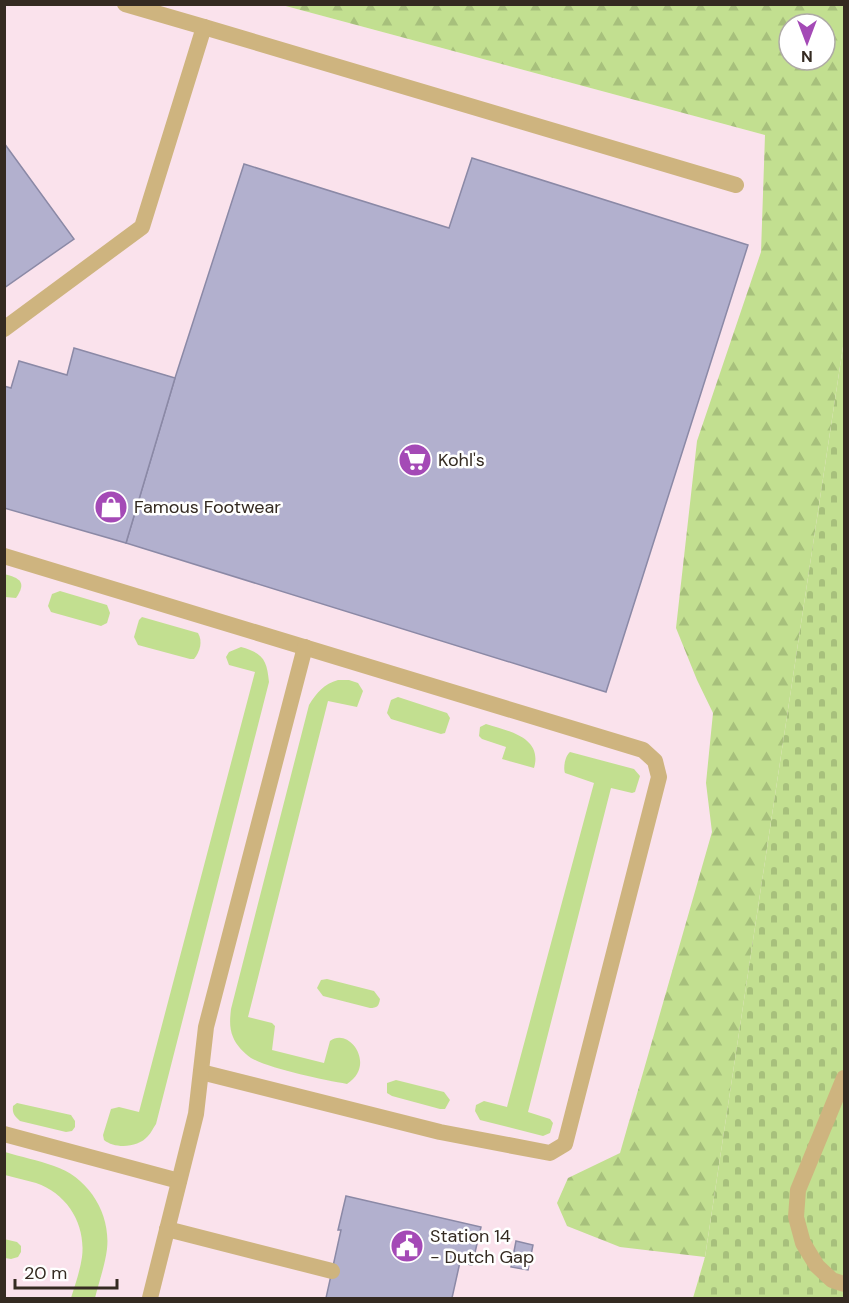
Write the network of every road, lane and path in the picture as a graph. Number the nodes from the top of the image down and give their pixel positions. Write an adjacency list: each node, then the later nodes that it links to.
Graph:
1 (125, 4): 2 (lane)
2 (204, 27): 3 (lane); 4 (lane)
3 (736, 185)
4 (4, 329)
5 (4, 556): 6 (lane)
6 (305, 647): 7 (lane); 7 (lane)
7 (201, 1072): 10 (lane)
8 (844, 1078): 13 (lane)
9 (4, 1134): 10 (lane)
10 (179, 1181): 11 (lane)
11 (167, 1229): 12 (lane); 14 (lane)
12 (332, 1271)
13 (844, 1284)
14 (150, 1299)

